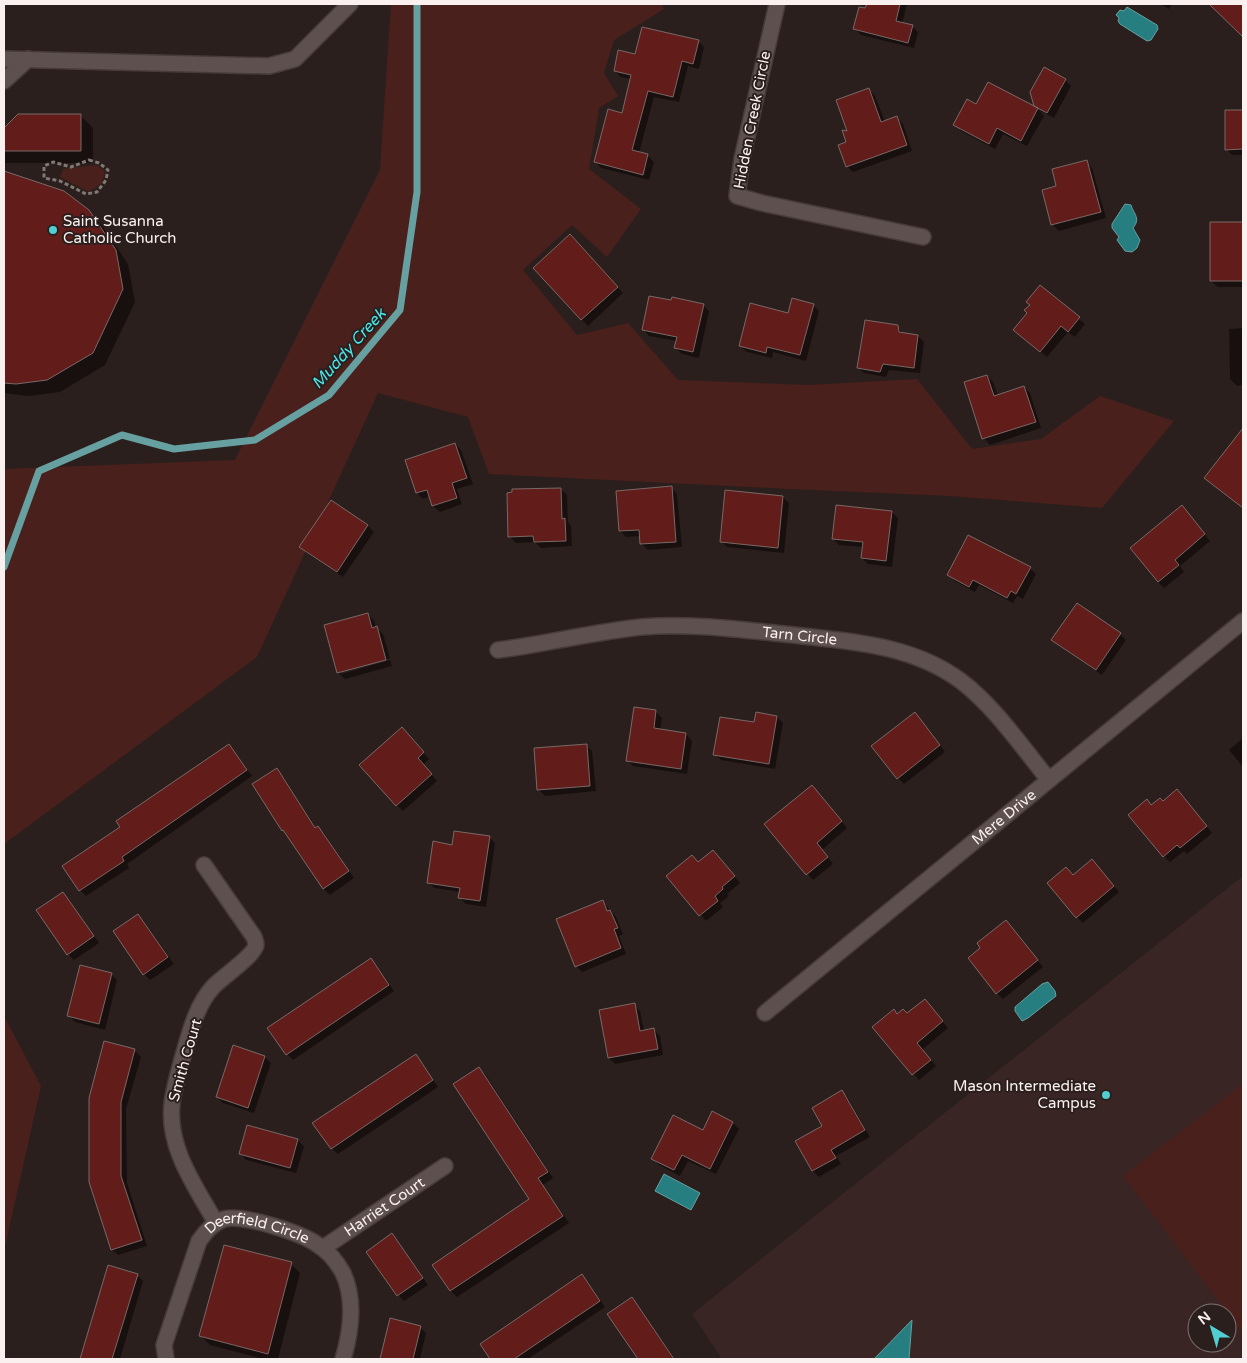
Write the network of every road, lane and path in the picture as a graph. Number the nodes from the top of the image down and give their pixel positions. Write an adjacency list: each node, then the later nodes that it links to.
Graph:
1 (350, 4): 4 (street)
2 (777, 4): 7 (street, Hidden Creek Circle)
3 (4, 59): 4 (street)
4 (28, 59): 5 (street)
5 (4, 81)
6 (44, 178): 6 (path)
7 (924, 237)
8 (1243, 621): 10 (street, Mere Drive)
9 (498, 650): 10 (street, Tarn Circle)
10 (1049, 780): 12 (street, Mere Drive)
11 (204, 865): 14 (street, Smith Court)
12 (765, 1013)
13 (445, 1166): 15 (street, Harriet Court)
14 (216, 1223): 15 (street, Deerfield Circle); 16 (street, Deerfield Circle)
15 (323, 1248): 17 (street, Deerfield Circle)
16 (166, 1359)
17 (343, 1359)

